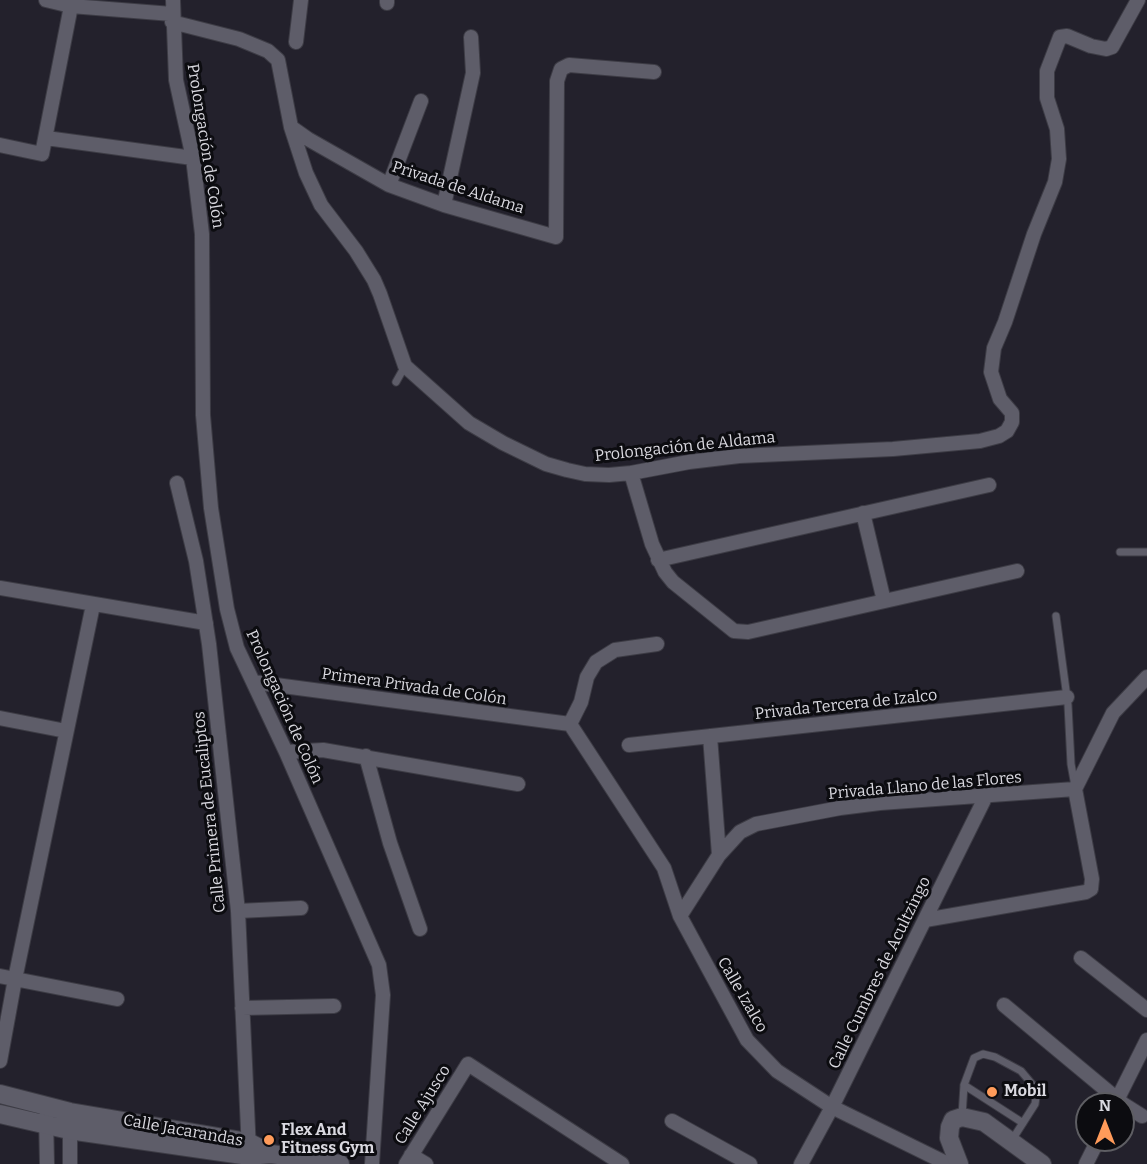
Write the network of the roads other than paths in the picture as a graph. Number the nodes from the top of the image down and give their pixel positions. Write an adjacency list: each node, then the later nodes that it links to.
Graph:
1 (46, 0): 4 (street)
2 (301, 0): 7 (street)
3 (1138, 0): 18 (street, Prolongación de Aldama)
4 (66, 3): 5 (street); 11 (street)
5 (172, 12): 10 (street, Prolongación de Aldama); 13 (street, Prolongación de Colón)
6 (471, 37): 15 (street)
7 (296, 42)
8 (654, 72): 15 (street, Privada de Aldama)
9 (421, 101): 14 (street)
10 (291, 127): 14 (street, Privada de Aldama); 16 (street, Prolongación de Aldama)
11 (46, 138): 12 (street); 13 (street)
12 (0, 146)
13 (193, 158): 33 (street, Prolongación de Colón)
14 (389, 185): 15 (street, Privada de Aldama)
15 (444, 205)
16 (405, 366): 17 (lane); 18 (street, Prolongación de Aldama)
17 (396, 382)
18 (631, 473): 24 (street)
19 (177, 483): 30 (street, Calle Primera de Eucaliptos)
20 (989, 484): 21 (street)
21 (863, 513): 24 (street); 27 (street)
22 (1120, 552): 23 (lane)
23 (1147, 552)
24 (658, 560): 27 (street)
25 (1017, 571): 27 (street)
26 (0, 588): 28 (street)
27 (884, 601)
28 (93, 605): 30 (street); 37 (street)
29 (1056, 616): 34 (lane)
30 (206, 623): 47 (street, Calle Primera de Eucaliptos)
31 (657, 644): 36 (street)
32 (1147, 676): 43 (street)
33 (253, 682): 36 (street, Primera Privada de Colón); 40 (street, Prolongación de Colón)
34 (1067, 697): 38 (street, Privada Tercera de Izalco); 43 (lane)
35 (0, 718): 37 (street)
36 (570, 724): 48 (street, Calle Izalco)
37 (66, 731): 53 (street)
38 (710, 736): 39 (street, Privada Tercera de Izalco); 45 (street)
39 (629, 745)
40 (286, 752): 41 (street); 80 (street, Prolongación de Colón)
41 (366, 756): 42 (street); 50 (street)
42 (518, 784)
43 (1075, 789): 44 (street, Privada Llano de las Flores); 49 (street)
44 (986, 796): 45 (street, Privada Llano de las Flores); 49 (street, Calle Cumbres de Acultzingo)
45 (719, 855): 48 (street)
46 (301, 908): 47 (street)
47 (238, 911): 57 (street, Calle Primera de Eucaliptos)
48 (680, 916): 65 (street, Calle Izalco)
49 (925, 921): 65 (street, Calle Cumbres de Acultzingo)
50 (420, 929)
51 (1081, 958): 58 (street)
52 (0, 976): 53 (street)
53 (15, 980): 54 (street); 60 (street)
54 (117, 999)
55 (1004, 1005): 62 (street)
56 (334, 1006): 57 (street)
57 (242, 1008): 75 (street, Calle Primera de Eucaliptos)
58 (1147, 1010)
59 (1147, 1040): 63 (street)
60 (0, 1061)
61 (964, 1085): 70 (lane); 73 (lane); 73 (lane)
62 (1106, 1092)
63 (1124, 1092)
64 (0, 1094): 68 (main road, Calle Jacarandas)
65 (832, 1107): 84 (street, Calle Cumbres de Acultzingo); 85 (street, Calle Izalco)
66 (1135, 1112): 69 (street)
67 (0, 1114): 68 (main road, Calle Jacarandas)
68 (46, 1116): 71 (main road, Calle Jacarandas); 77 (street)
69 (1142, 1116)
70 (962, 1117): 74 (main road); 86 (main road)
71 (70, 1121): 75 (main road, Calle Jacarandas); 78 (street)
72 (672, 1121): 83 (street)
73 (1023, 1123): 74 (lane)
74 (1011, 1142): 87 (main road)
75 (249, 1154): 79 (main road, Calle Jacarandas)
76 (409, 1160): 81 (street); 82 (street, Calle Ajusco)
77 (47, 1164)
78 (70, 1164)
79 (340, 1164)
80 (372, 1164)
81 (426, 1164)
82 (622, 1164)
83 (750, 1164)
84 (801, 1164)
85 (948, 1164)
86 (959, 1164)
87 (1042, 1164)

